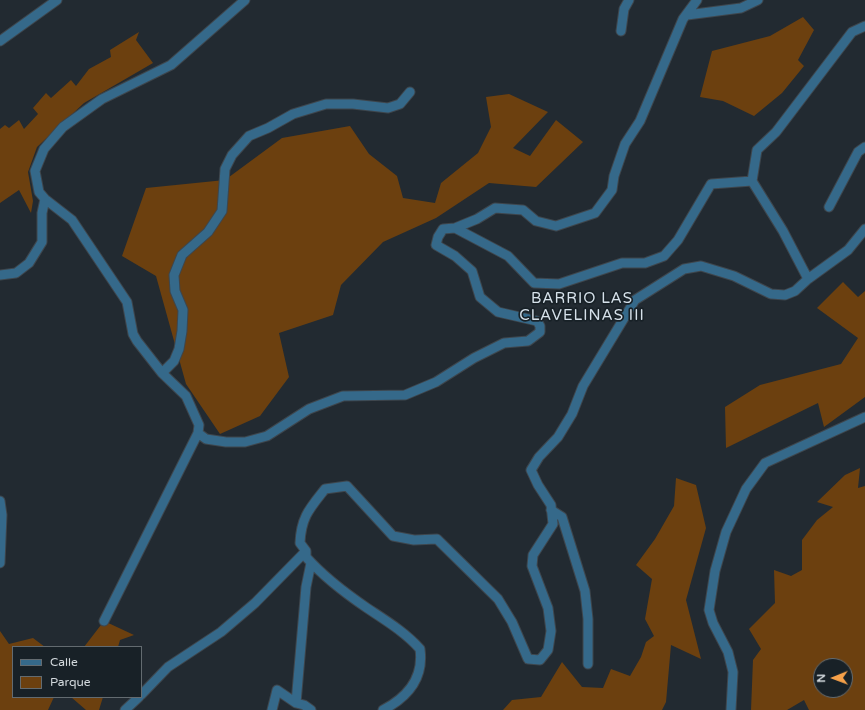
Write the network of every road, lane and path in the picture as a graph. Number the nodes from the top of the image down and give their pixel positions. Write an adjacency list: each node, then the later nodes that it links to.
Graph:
1 (57, 0): 9 (street)
2 (245, 0): 13 (street)
3 (629, 0): 8 (street)
4 (697, 0): 6 (street)
5 (758, 0): 6 (street)
6 (687, 15): 15 (street)
7 (865, 26): 12 (street)
8 (621, 31)
9 (0, 41)
10 (410, 92): 19 (street)
11 (865, 147): 14 (street)
12 (752, 181): 15 (street); 18 (street)
13 (45, 199): 17 (street); 19 (street)
14 (829, 207)
15 (455, 228): 21 (street)
16 (865, 228): 18 (street)
17 (0, 275)
18 (808, 279): 23 (street)
19 (162, 373): 21 (street)
20 (865, 417): 36 (street)
21 (198, 433): 27 (street)
22 (0, 501): 25 (street)
23 (551, 510): 24 (street); 28 (street)
24 (306, 551): 26 (street); 29 (street)
25 (0, 563)
26 (311, 563): 31 (street); 35 (street)
27 (104, 621)
28 (588, 664)
29 (142, 694)
30 (138, 698): 32 (street)
31 (296, 703): 33 (street); 34 (street)
32 (125, 710)
33 (272, 710)
34 (311, 710)
35 (382, 710)
36 (731, 710)

